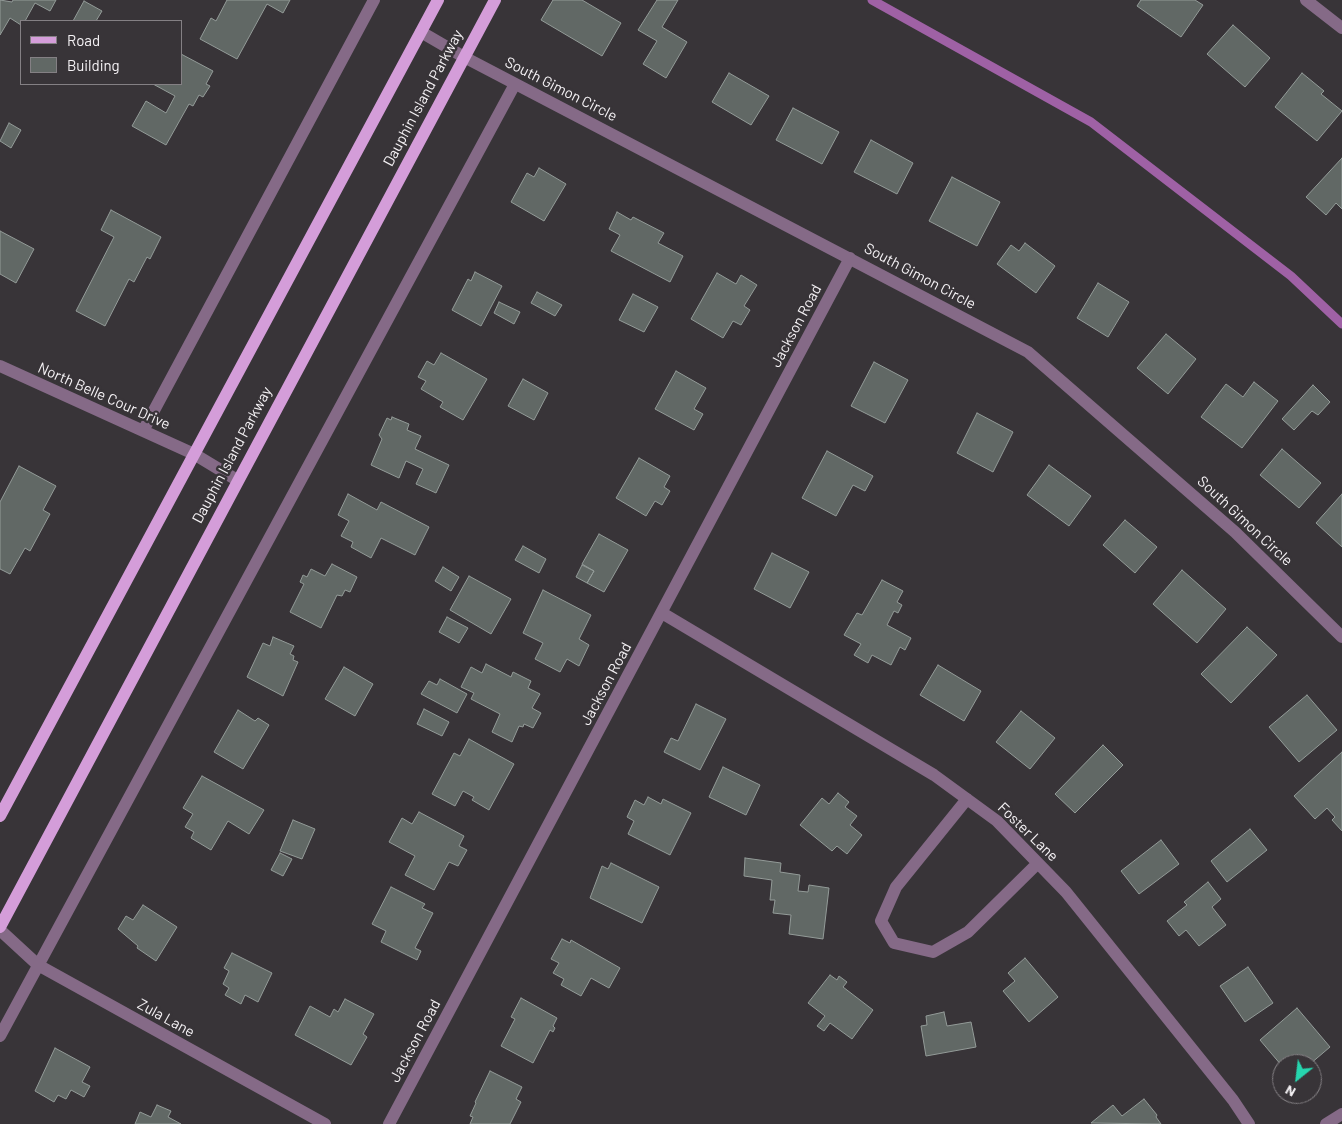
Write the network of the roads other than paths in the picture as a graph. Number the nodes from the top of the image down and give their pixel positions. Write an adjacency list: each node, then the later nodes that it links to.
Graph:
1 (374, 0): 11 (street)
2 (438, 0): 6 (main road)
3 (494, 0): 7 (main road, Dauphin Island Parkway)
4 (1306, 0): 5 (street)
5 (1342, 28)
6 (421, 32): 7 (street, South Gimon Circle); 12 (main road)
7 (464, 57): 8 (street, South Gimon Circle); 13 (main road, Dauphin Island Parkway)
8 (515, 84): 9 (street, South Gimon Circle); 20 (street)
9 (850, 258): 14 (street, Jackson Road); 15 (street, South Gimon Circle)
10 (0, 366): 11 (street, North Belle Cour Drive)
11 (143, 431): 12 (street, North Belle Cour Drive)
12 (194, 454): 13 (street, North Belle Cour Drive); 17 (main road)
13 (237, 480): 19 (main road, Dauphin Island Parkway)
14 (662, 613): 16 (street, Foster Lane); 24 (street, Jackson Road)
15 (1342, 637)
16 (967, 799): 18 (street, Foster Lane); 18 (street)
17 (0, 816)
18 (1038, 863): 25 (street, Foster Lane)
19 (0, 928): 20 (street, Zula Lane)
20 (38, 965): 21 (street); 23 (street, Zula Lane)
21 (0, 1036)
22 (1342, 1114): 26 (street)
23 (324, 1124)
24 (389, 1124)
25 (1249, 1124)
26 (1326, 1124)

